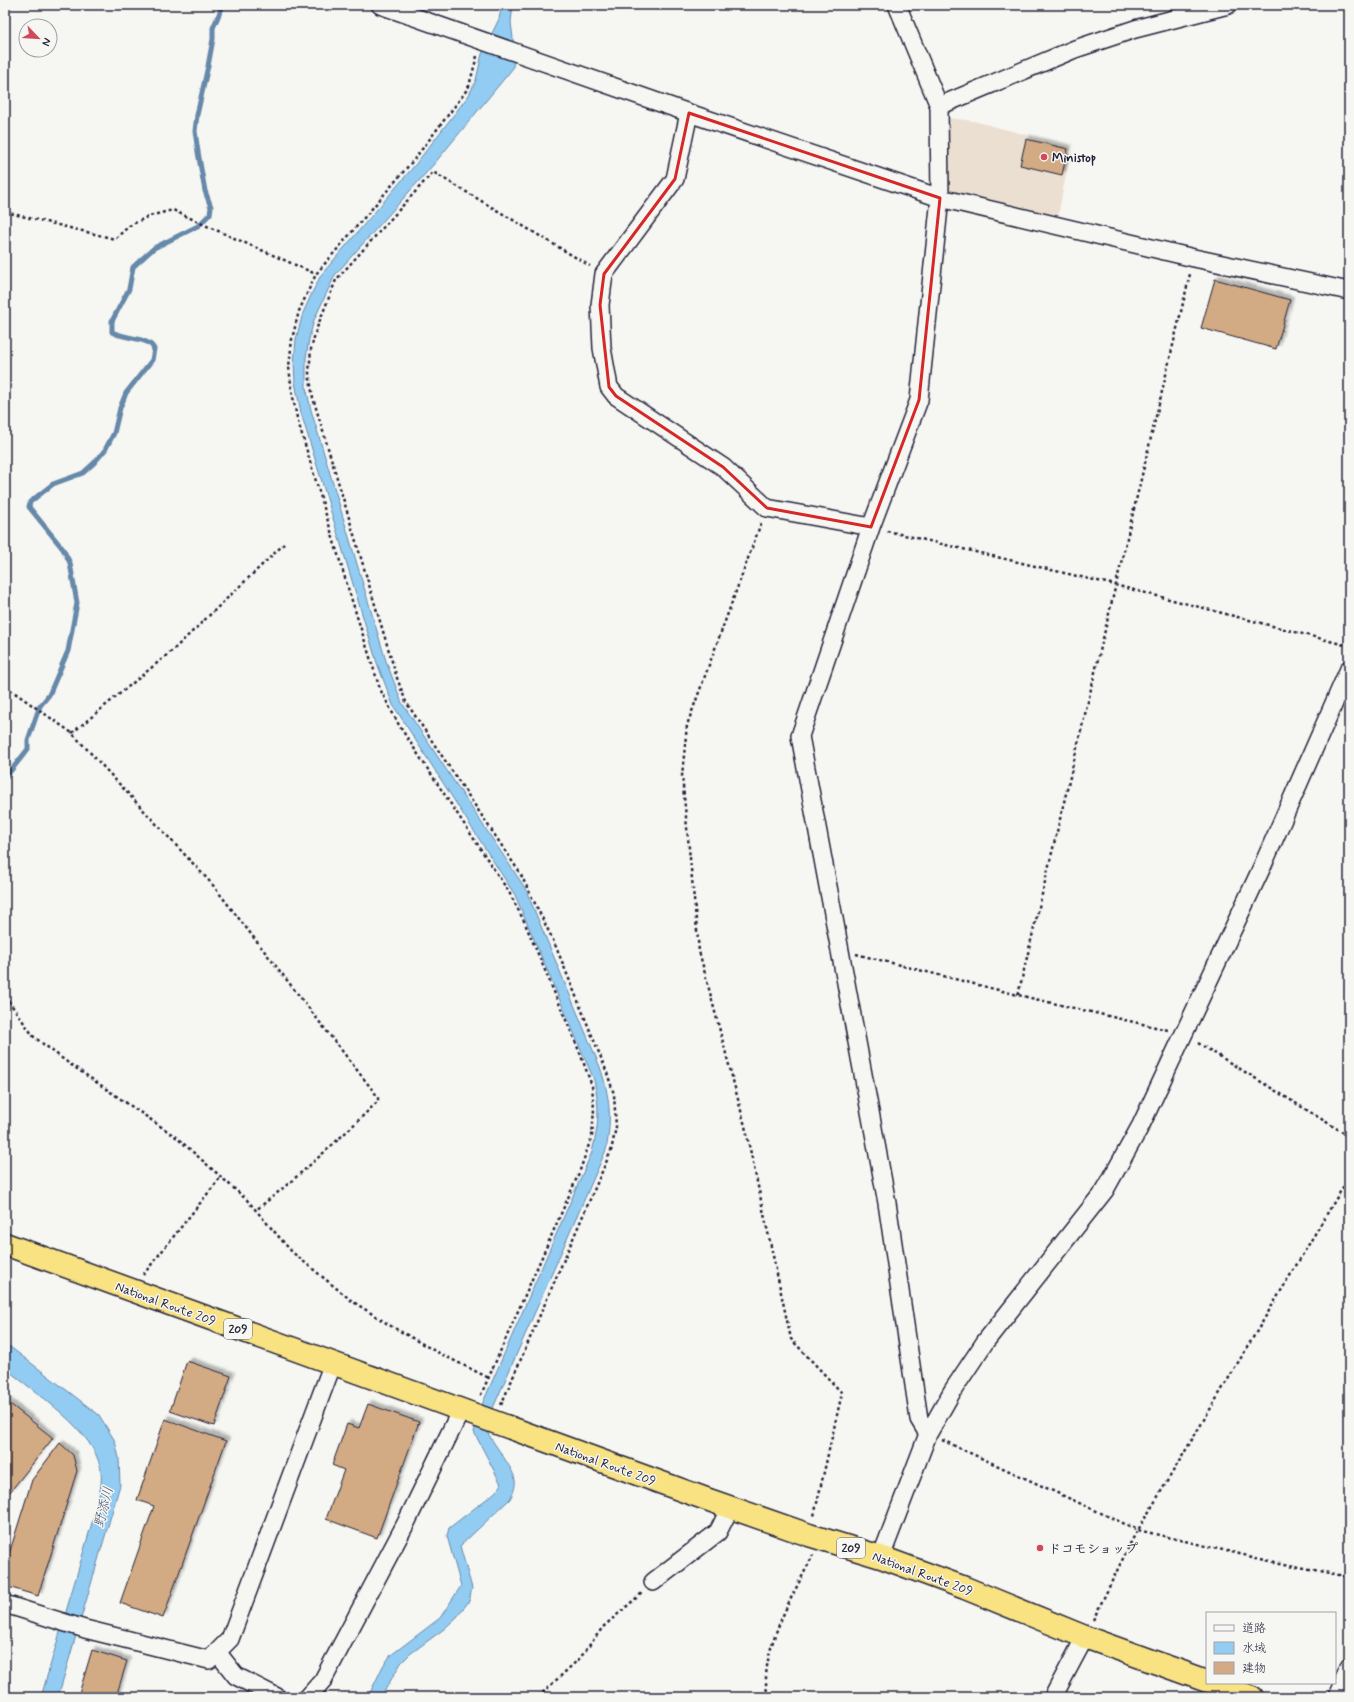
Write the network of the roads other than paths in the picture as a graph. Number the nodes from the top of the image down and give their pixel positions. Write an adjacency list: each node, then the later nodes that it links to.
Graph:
1 (380, 5): 5 (street)
2 (897, 5): 4 (street)
3 (1228, 5): 4 (street)
4 (939, 106): 6 (street)
5 (689, 114): 6 (street); 8 (street)
6 (940, 198): 7 (street); 8 (street)
7 (1349, 291)
8 (871, 527): 13 (street)
9 (1349, 669): 13 (street)
10 (5, 1244): 11 (highway, National Route 209 / 209)
11 (333, 1363): 12 (highway, National Route 209 / 209); 19 (street)
12 (466, 1412): 14 (highway, National Route 209 / 209); 24 (street)
13 (928, 1434): 15 (street)
14 (730, 1508): 15 (highway, National Route 209 / 209); 16 (street)
15 (881, 1557): 18 (highway, National Route 209 / 209)
16 (653, 1582)
17 (5, 1604): 19 (street)
18 (1085, 1637): 21 (highway, National Route 209 / 209); 25 (street)
19 (217, 1652): 23 (street)
20 (1349, 1668): 27 (street)
21 (1206, 1681)
22 (1216, 1684): 26 (highway)
23 (277, 1697)
24 (308, 1697)
25 (1053, 1697)
26 (1252, 1697)
27 (1336, 1697)

